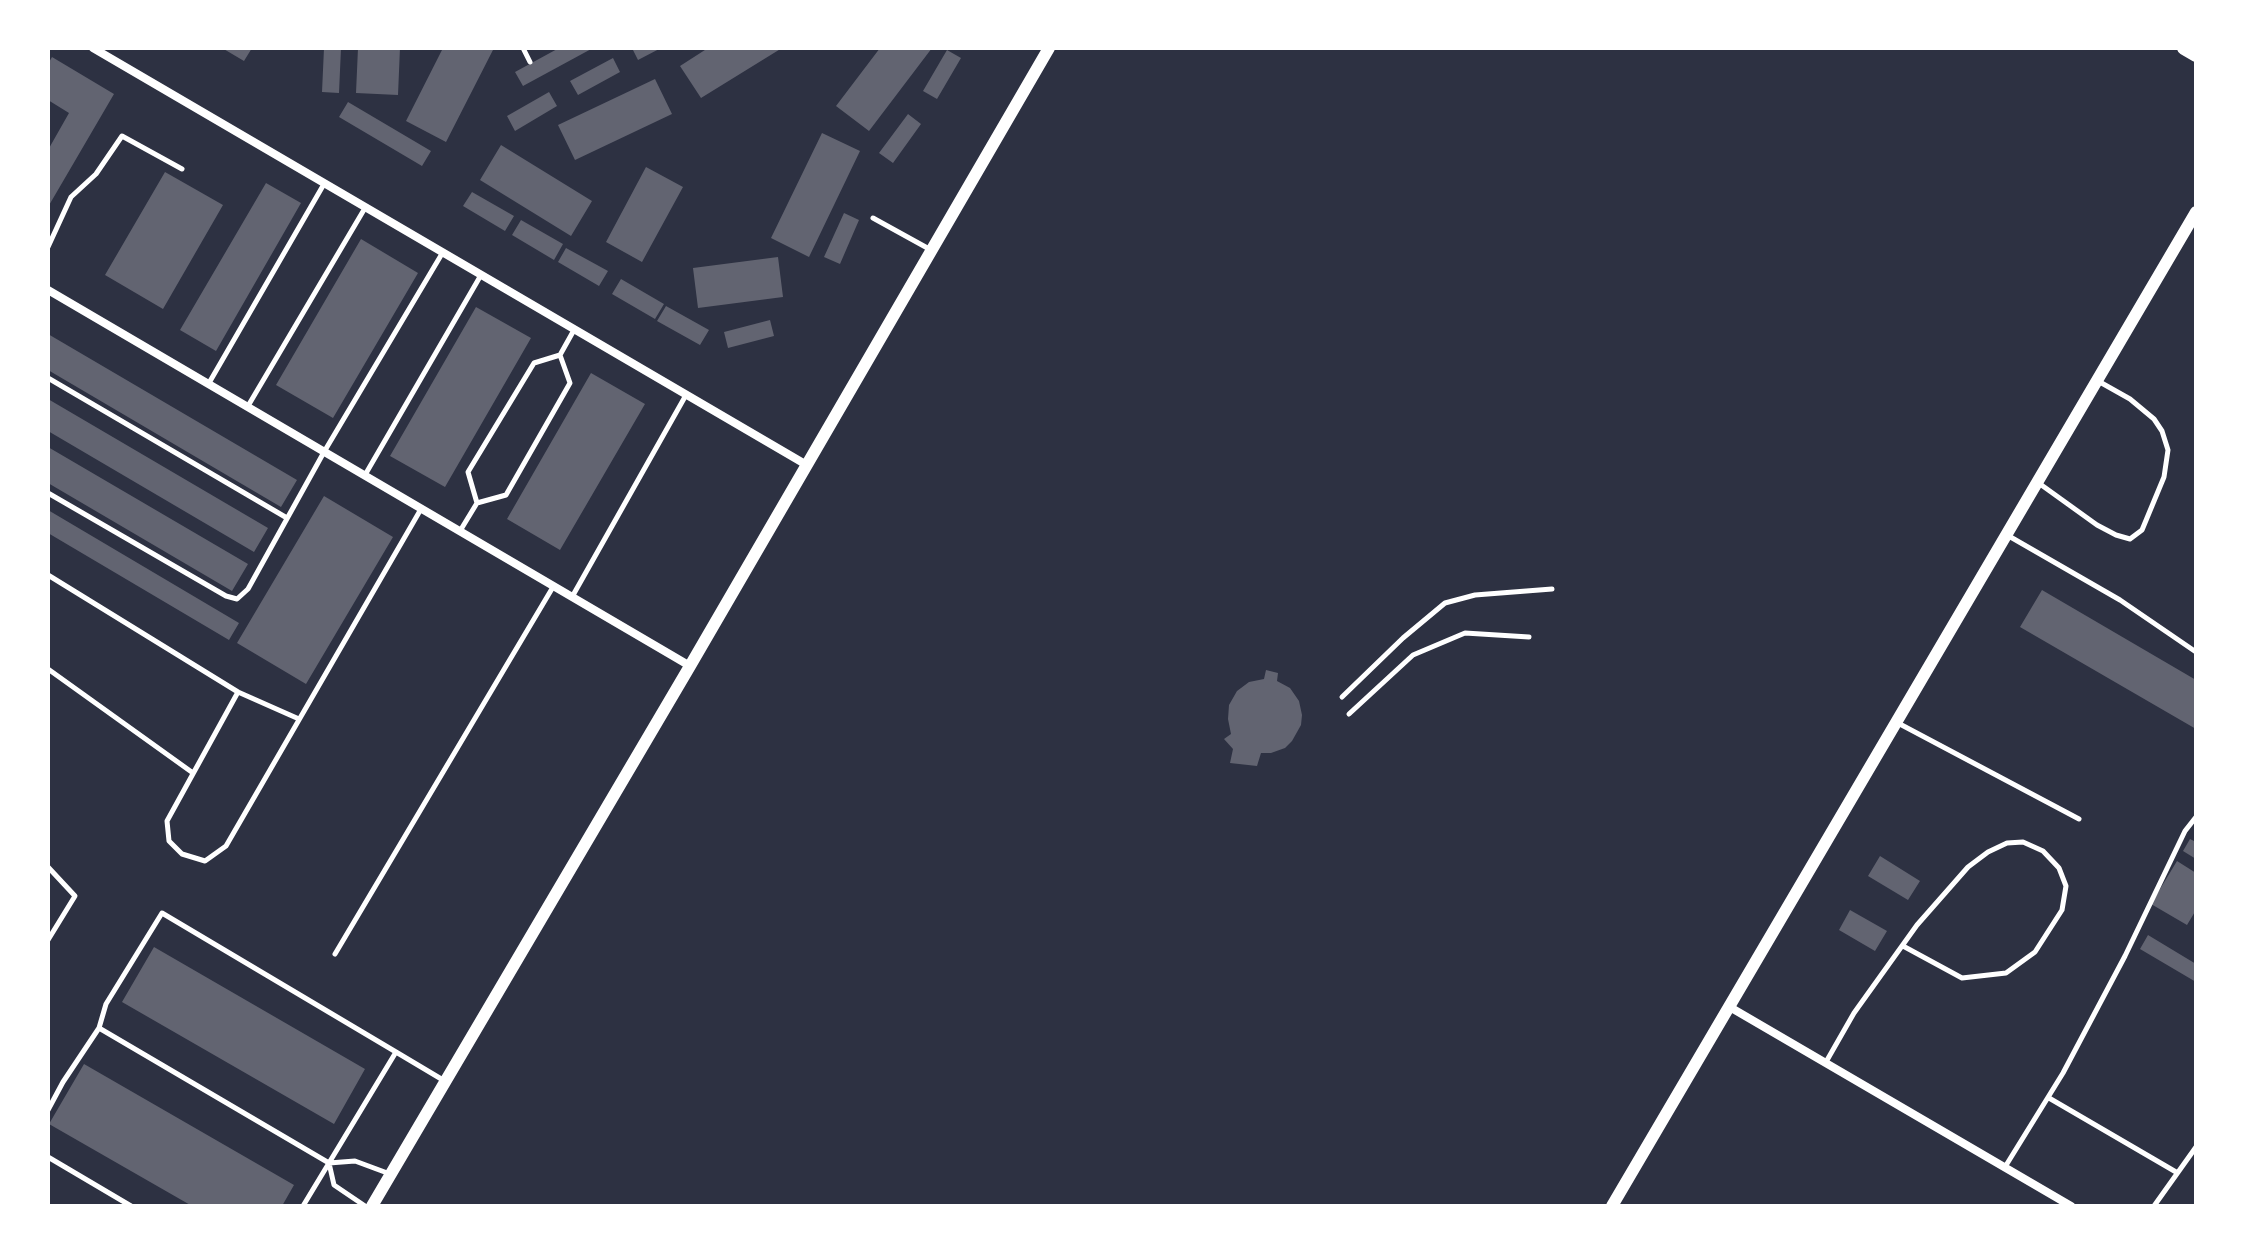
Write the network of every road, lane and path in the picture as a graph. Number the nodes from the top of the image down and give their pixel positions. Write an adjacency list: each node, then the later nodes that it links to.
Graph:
1 (93, 48): 8 (street)
2 (523, 48): 6 (lane)
3 (1049, 48): 13 (street)
4 (2184, 48): 5 (main road)
5 (2196, 55)
6 (530, 62)
7 (182, 169): 12 (lane)
8 (325, 183): 9 (street); 21 (lane)
9 (365, 207): 14 (street); 23 (lane)
10 (2196, 212): 20 (street)
11 (873, 218): 13 (lane)
12 (48, 247)
13 (931, 250): 25 (street)
14 (443, 252): 15 (street); 24 (lane)
15 (481, 275): 17 (street); 26 (lane)
16 (48, 290): 21 (street)
17 (574, 330): 18 (lane); 22 (street)
18 (560, 355): 29 (lane); 29 (lane)
19 (48, 378): 31 (lane)
20 (2097, 380): 27 (street); 27 (lane)
21 (208, 384): 23 (street)
22 (686, 395): 25 (street); 37 (lane)
23 (247, 407): 24 (street)
24 (324, 452): 26 (street); 31 (lane)
25 (805, 464): 40 (street)
26 (365, 476): 30 (street)
27 (2037, 482): 33 (street)
28 (48, 493): 31 (lane)
29 (477, 503): 32 (lane)
30 (421, 509): 32 (street); 45 (lane)
31 (287, 518)
32 (460, 531): 35 (street)
33 (2006, 534): 39 (lane); 46 (street)
34 (48, 575): 42 (lane)
35 (554, 586): 37 (street); 53 (lane)
36 (1552, 589): 43 (lane)
37 (572, 597): 40 (street)
38 (1529, 637): 44 (lane)
39 (2196, 652)
40 (690, 666): 58 (street)
41 (48, 669): 47 (lane)
42 (238, 692): 45 (lane); 47 (lane)
43 (1342, 697)
44 (1349, 714)
45 (299, 719): 47 (lane)
46 (1895, 722): 49 (lane); 54 (street)
47 (193, 773)
48 (2196, 817): 59 (lane)
49 (2079, 819)
50 (48, 867): 51 (lane)
51 (49, 937)
52 (1903, 946): 52 (lane); 57 (lane)
53 (335, 954)
54 (1728, 1006): 57 (street); 71 (street)
55 (99, 1028): 56 (lane); 60 (lane); 63 (lane)
56 (396, 1052): 58 (lane); 63 (lane)
57 (1826, 1063): 64 (street)
58 (445, 1082): 66 (street)
59 (2049, 1098): 64 (lane); 65 (lane)
60 (48, 1110)
61 (2196, 1147): 65 (lane)
62 (48, 1157): 67 (lane)
63 (329, 1163): 66 (lane); 68 (lane); 69 (lane)
64 (2005, 1168): 72 (street)
65 (2176, 1172): 73 (lane)
66 (390, 1175): 70 (street)
67 (131, 1206)
68 (303, 1206)
69 (365, 1206)
70 (372, 1206)
71 (1612, 1206)
72 (2071, 1206)
73 (2154, 1206)

